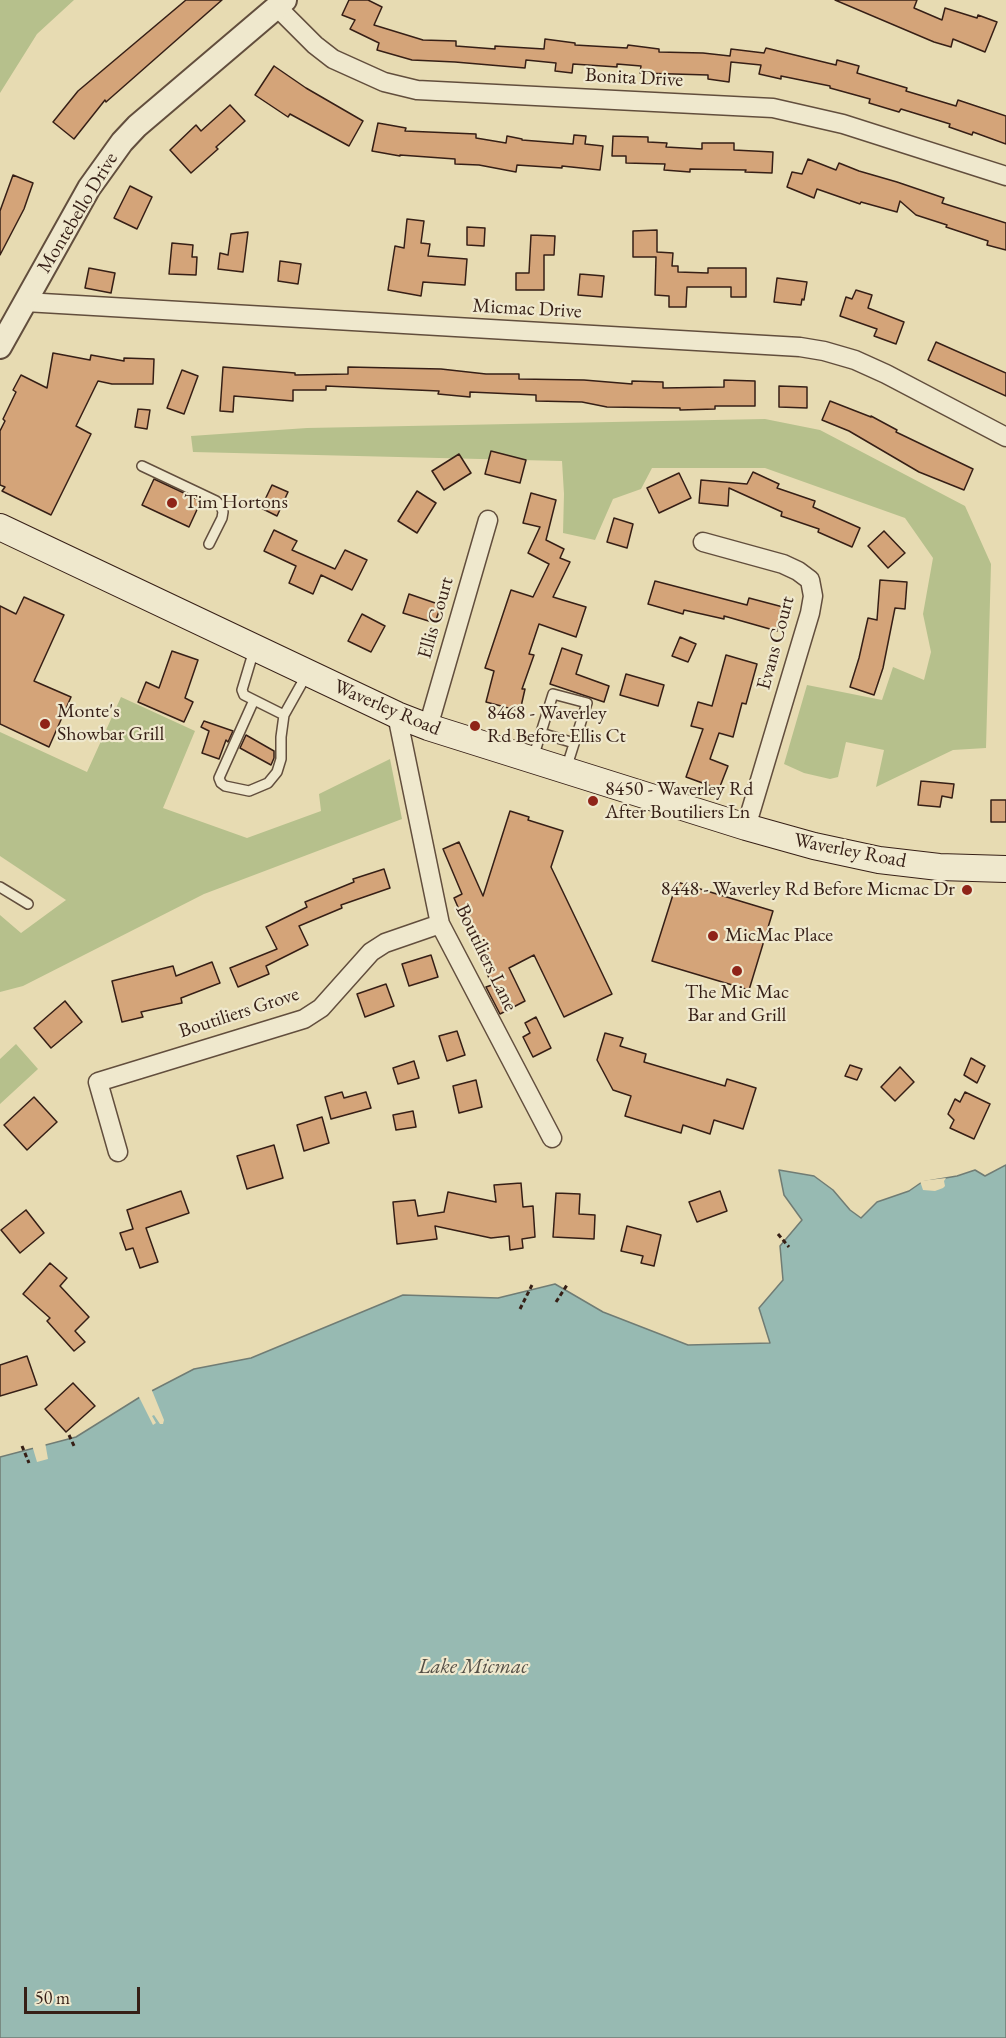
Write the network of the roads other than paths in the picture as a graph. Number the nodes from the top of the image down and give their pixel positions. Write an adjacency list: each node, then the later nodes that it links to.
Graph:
1 (281, 4): 2 (street, Bonita Drive); 3 (street, Montebello Drive)
2 (1006, 176)
3 (25, 302): 4 (street, Montebello Drive); 5 (street, Micmac Drive)
4 (0, 347)
5 (1006, 437)
6 (142, 466): 10 (lane)
7 (488, 520): 16 (street, Ellis Court)
8 (0, 527): 11 (main road, Waverley Road)
9 (703, 542): 21 (street, Evans Court)
10 (209, 544)
11 (255, 648): 12 (main road, Waverley Road); 13 (lane)
12 (308, 673): 14 (lane); 15 (main road, Waverley Road)
13 (254, 700): 14 (lane); 14 (lane)
14 (285, 715)
15 (397, 715): 16 (main road, Waverley Road); 25 (street, Boutiliers Lane)
16 (428, 728): 19 (main road, Waverley Road)
17 (540, 733): 18 (lane); 18 (lane); 19 (lane)
18 (574, 743): 20 (lane)
19 (532, 760): 20 (main road, Waverley Road)
20 (565, 771): 21 (main road, Waverley Road)
21 (746, 827): 22 (main road, Waverley Road)
22 (1006, 869)
23 (0, 887): 24 (lane)
24 (28, 904)
25 (440, 924): 26 (street, Boutiliers Lane); 27 (street, Boutiliers Grove)
26 (552, 1138)
27 (118, 1152)

